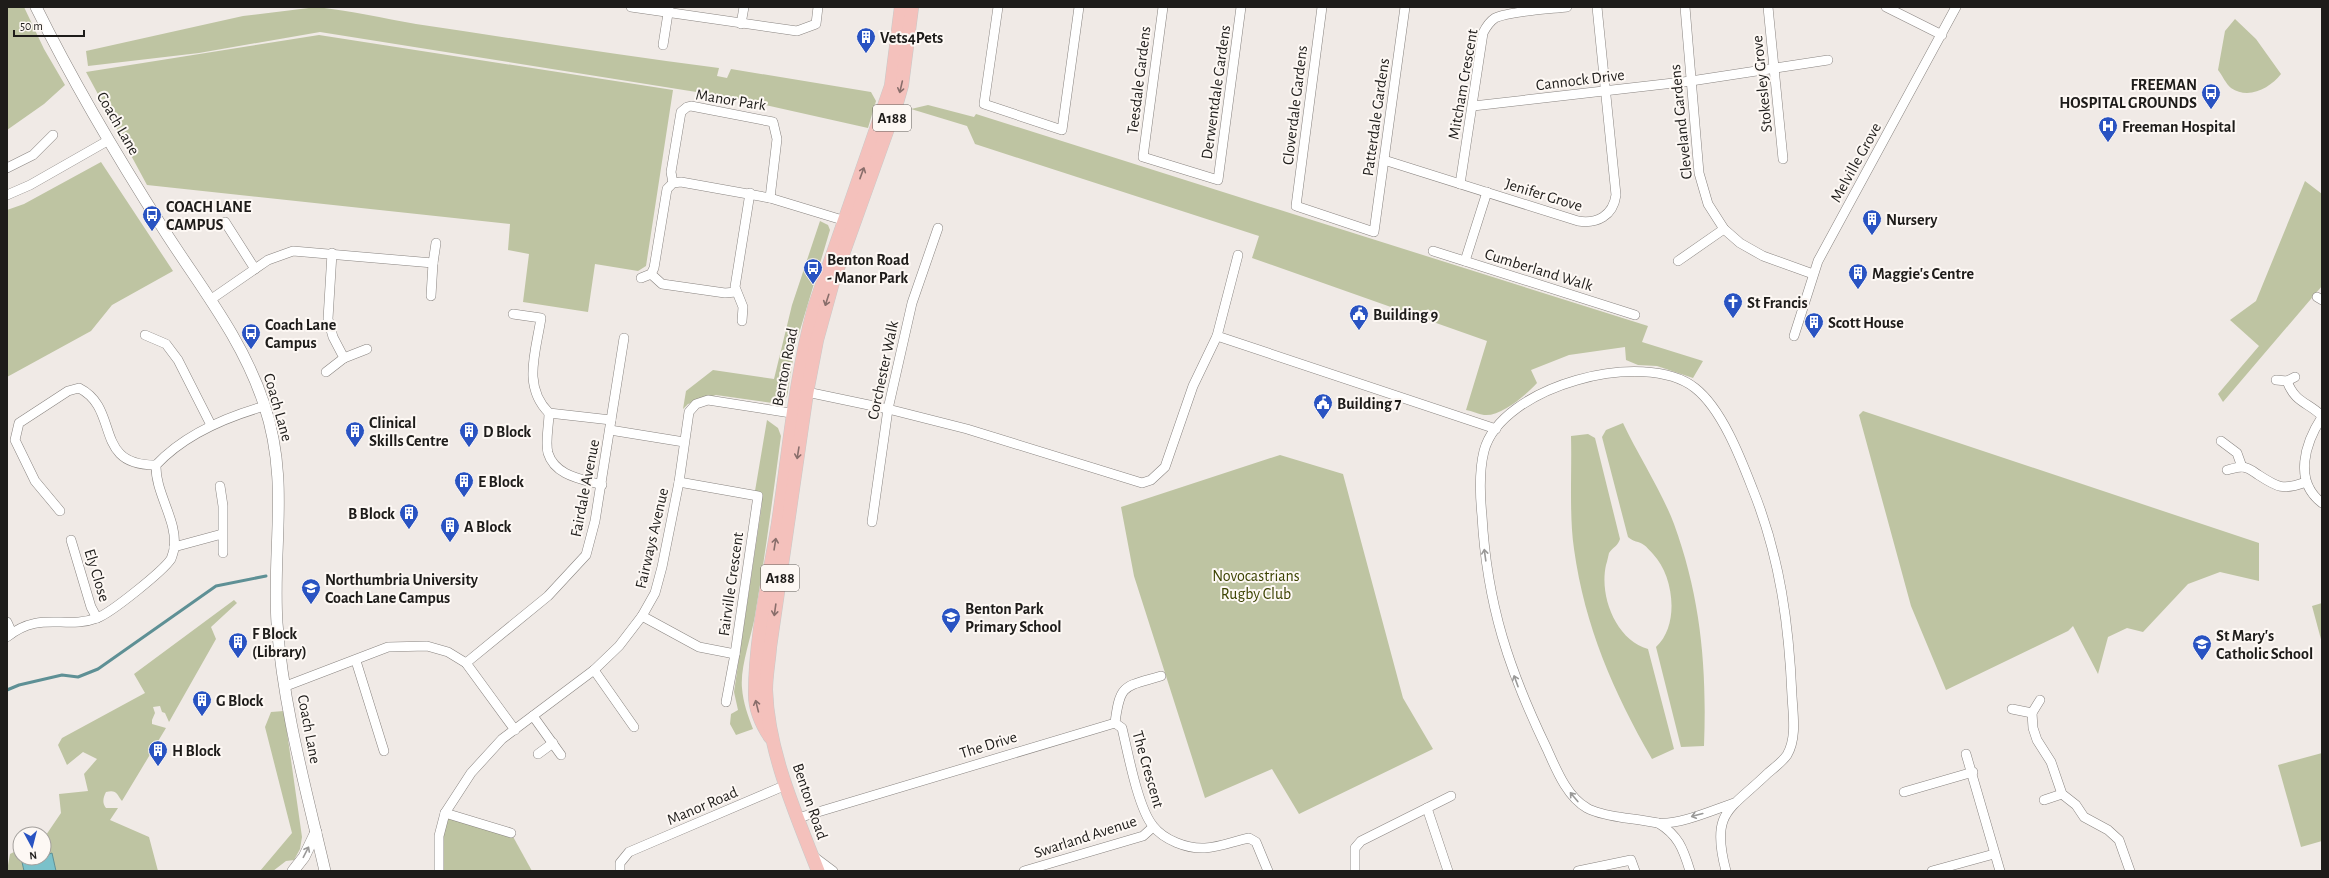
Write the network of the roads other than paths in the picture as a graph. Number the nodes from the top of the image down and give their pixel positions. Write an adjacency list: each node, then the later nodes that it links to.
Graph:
1 (36, 7): 29 (street, Coach Lane)
2 (631, 7): 19 (street)
3 (744, 7): 20 (street)
4 (818, 7): 20 (street)
5 (902, 7): 41 (main road, Benton Road / A188, one-way to 5)
6 (912, 7): 41 (main road, Benton Road / A188, one-way to 41)
7 (998, 7): 8 (street)
8 (1079, 7)
9 (1163, 7): 33 (street, Teesdale Gardens)
10 (1241, 7): 33 (street, Derwentdale Gardens)
11 (1322, 7): 44 (street, Cloverdale Gardens)
12 (1405, 7): 31 (street, Patterdale Gardens)
13 (1567, 7): 27 (street, Mitcham Crescent)
14 (1598, 7): 26 (street, Jenifer Grove)
15 (1685, 7): 25 (street, Cleveland Gardens)
16 (1768, 7): 24 (street, Stokesley Grove)
17 (1886, 7): 21 (street)
18 (1956, 7): 21 (street, Melville Grove)
19 (668, 10): 20 (street); 22 (street)
20 (741, 24)
21 (1942, 35): 54 (street, Melville Grove)
22 (663, 45)
23 (1828, 60): 24 (street, Cannock Drive)
24 (1774, 68): 25 (street, Cannock Drive); 30 (street, Stokesley Grove)
25 (1691, 81): 26 (street, Cannock Drive); 43 (street, Cleveland Gardens)
26 (1607, 91): 27 (street, Cannock Drive); 36 (street, Jenifer Grove)
27 (1473, 106): 35 (street, Mitcham Crescent)
28 (54, 135): 32 (street)
29 (110, 140): 38 (street); 58 (street, Coach Lane)
30 (1783, 158)
31 (1384, 160): 35 (street, Jenifer Grove); 44 (street, Patterdale Gardens)
32 (7, 168)
33 (1218, 180)
34 (673, 183): 37 (street); 39 (street, Manor Park); 53 (street, Manor Park)
35 (1460, 184): 36 (street, Jenifer Grove)
36 (1487, 192): 49 (street)
37 (750, 193): 39 (street); 56 (street)
38 (7, 195)
39 (770, 198): 41 (street)
40 (225, 222): 52 (street)
41 (849, 222): 70 (main road, Benton Road / A188)
42 (938, 228): 72 (street, Corchester Walk)
43 (1724, 229): 50 (street); 54 (street, Cleveland Gardens)
44 (1374, 232)
45 (436, 243): 51 (street)
46 (1433, 251): 49 (street, Cumberland Walk)
47 (332, 253): 51 (street); 52 (street); 67 (street)
48 (1238, 255): 63 (street)
49 (1465, 261): 60 (street, Cumberland Walk)
50 (1678, 261)
51 (433, 263): 57 (street)
52 (255, 269): 58 (street)
53 (650, 274): 55 (street); 56 (street)
54 (1813, 274): 64 (street, Melville Grove)
55 (641, 278)
56 (736, 292): 61 (street)
57 (431, 296)
58 (210, 300): 71 (street, Coach Lane)
59 (513, 314): 73 (street)
60 (1635, 315)
61 (742, 322)
62 (145, 335): 77 (street)
63 (1217, 336): 72 (street); 78 (street)
64 (1794, 336)
65 (624, 338): 76 (street, Fairdale Avenue)
66 (366, 348): 67 (street)
67 (344, 358): 68 (street)
68 (326, 372)
69 (2276, 380): 75 (street)
70 (801, 391): 72 (street); 74 (main road, Benton Road / A188)
71 (265, 406): 77 (street); 105 (street, Coach Lane)
72 (888, 409): 91 (street, Corchester Walk)
73 (549, 413): 76 (street); 87 (street)
74 (798, 414): 81 (street, Fairways Avenue); 120 (main road, Benton Road / A188)
75 (2322, 416): 86 (street)
76 (611, 420): 79 (street, Fairdale Avenue)
77 (211, 425): 82 (street)
78 (1496, 429): 125 (street); 129 (street, one-way to 78)
79 (610, 430): 81 (street); 87 (street, Fairdale Avenue)
80 (2222, 441): 83 (street)
81 (684, 442): 85 (street, Fairways Avenue)
82 (156, 465): 90 (street); 94 (street)
83 (2242, 467): 84 (street); 86 (street)
84 (2226, 470)
85 (679, 482): 96 (street, Fairways Avenue); 100 (street, Fairville Crescent)
86 (2306, 482): 89 (street)
87 (602, 485): 102 (street, Fairdale Avenue)
88 (220, 486): 92 (street)
89 (2322, 503)
90 (60, 511)
91 (872, 522)
92 (222, 534): 94 (street); 95 (street)
93 (72, 540): 97 (street, Ely Close)
94 (174, 547): 97 (street)
95 (223, 553)
96 (642, 616): 100 (street, Fairville Crescent); 103 (street, Fairways Avenue)
97 (97, 618): 99 (street)
98 (7, 622): 99 (street)
99 (9, 634)
100 (735, 654): 107 (street)
101 (356, 661): 102 (street); 105 (street); 115 (street)
102 (466, 663): 113 (street)
103 (594, 670): 110 (street, Fairways Avenue); 112 (street)
104 (1161, 676): 111 (street)
105 (286, 686): 131 (street, Coach Lane)
106 (2040, 700): 109 (street)
107 (726, 702)
108 (2012, 709): 109 (street)
109 (2032, 713): 122 (street)
110 (532, 716): 113 (street, Fairways Avenue); 114 (street)
111 (1115, 723): 128 (street, The Drive); 130 (street, The Crescent)
112 (634, 727)
113 (515, 730): 127 (street, Fairways Avenue)
114 (553, 743): 116 (street); 118 (street)
115 (384, 751)
116 (538, 754)
117 (1966, 754): 119 (street)
118 (561, 755)
119 (1973, 772): 121 (street); 133 (street)
120 (786, 785): 128 (main road, Benton Road / A188); 139 (street, Manor Road)
121 (1904, 792)
122 (2062, 794): 124 (street); 152 (street)
123 (1451, 796): 126 (street)
124 (2044, 800)
125 (1734, 803): 129 (street, one-way to 129); 149 (street)
126 (1426, 808): 144 (street); 145 (street)
127 (445, 813): 132 (street); 138 (street, Fairways Avenue)
128 (798, 818): 134 (main road, Benton Road / A188)
129 (1658, 823): 148 (street)
130 (1153, 827): 142 (street, Swarland Avenue); 143 (street, The Crescent)
131 (316, 832): 136 (street, one-way to 131); 137 (street, Coach Lane)
132 (511, 833)
133 (1994, 854): 135 (street); 151 (street)
134 (812, 856): 140 (main road, Benton Road / A188); 141 (street)
135 (1952, 868): 150 (street)
136 (293, 871)
137 (325, 871)
138 (438, 871)
139 (620, 871)
140 (818, 871)
141 (833, 871)
142 (1024, 871)
143 (1268, 871)
144 (1355, 871)
145 (1448, 871)
146 (1578, 871): 147 (street)
147 (1635, 871)
148 (1690, 871)
149 (1726, 871)
150 (1932, 871)
151 (2000, 871)
152 (2130, 871)

